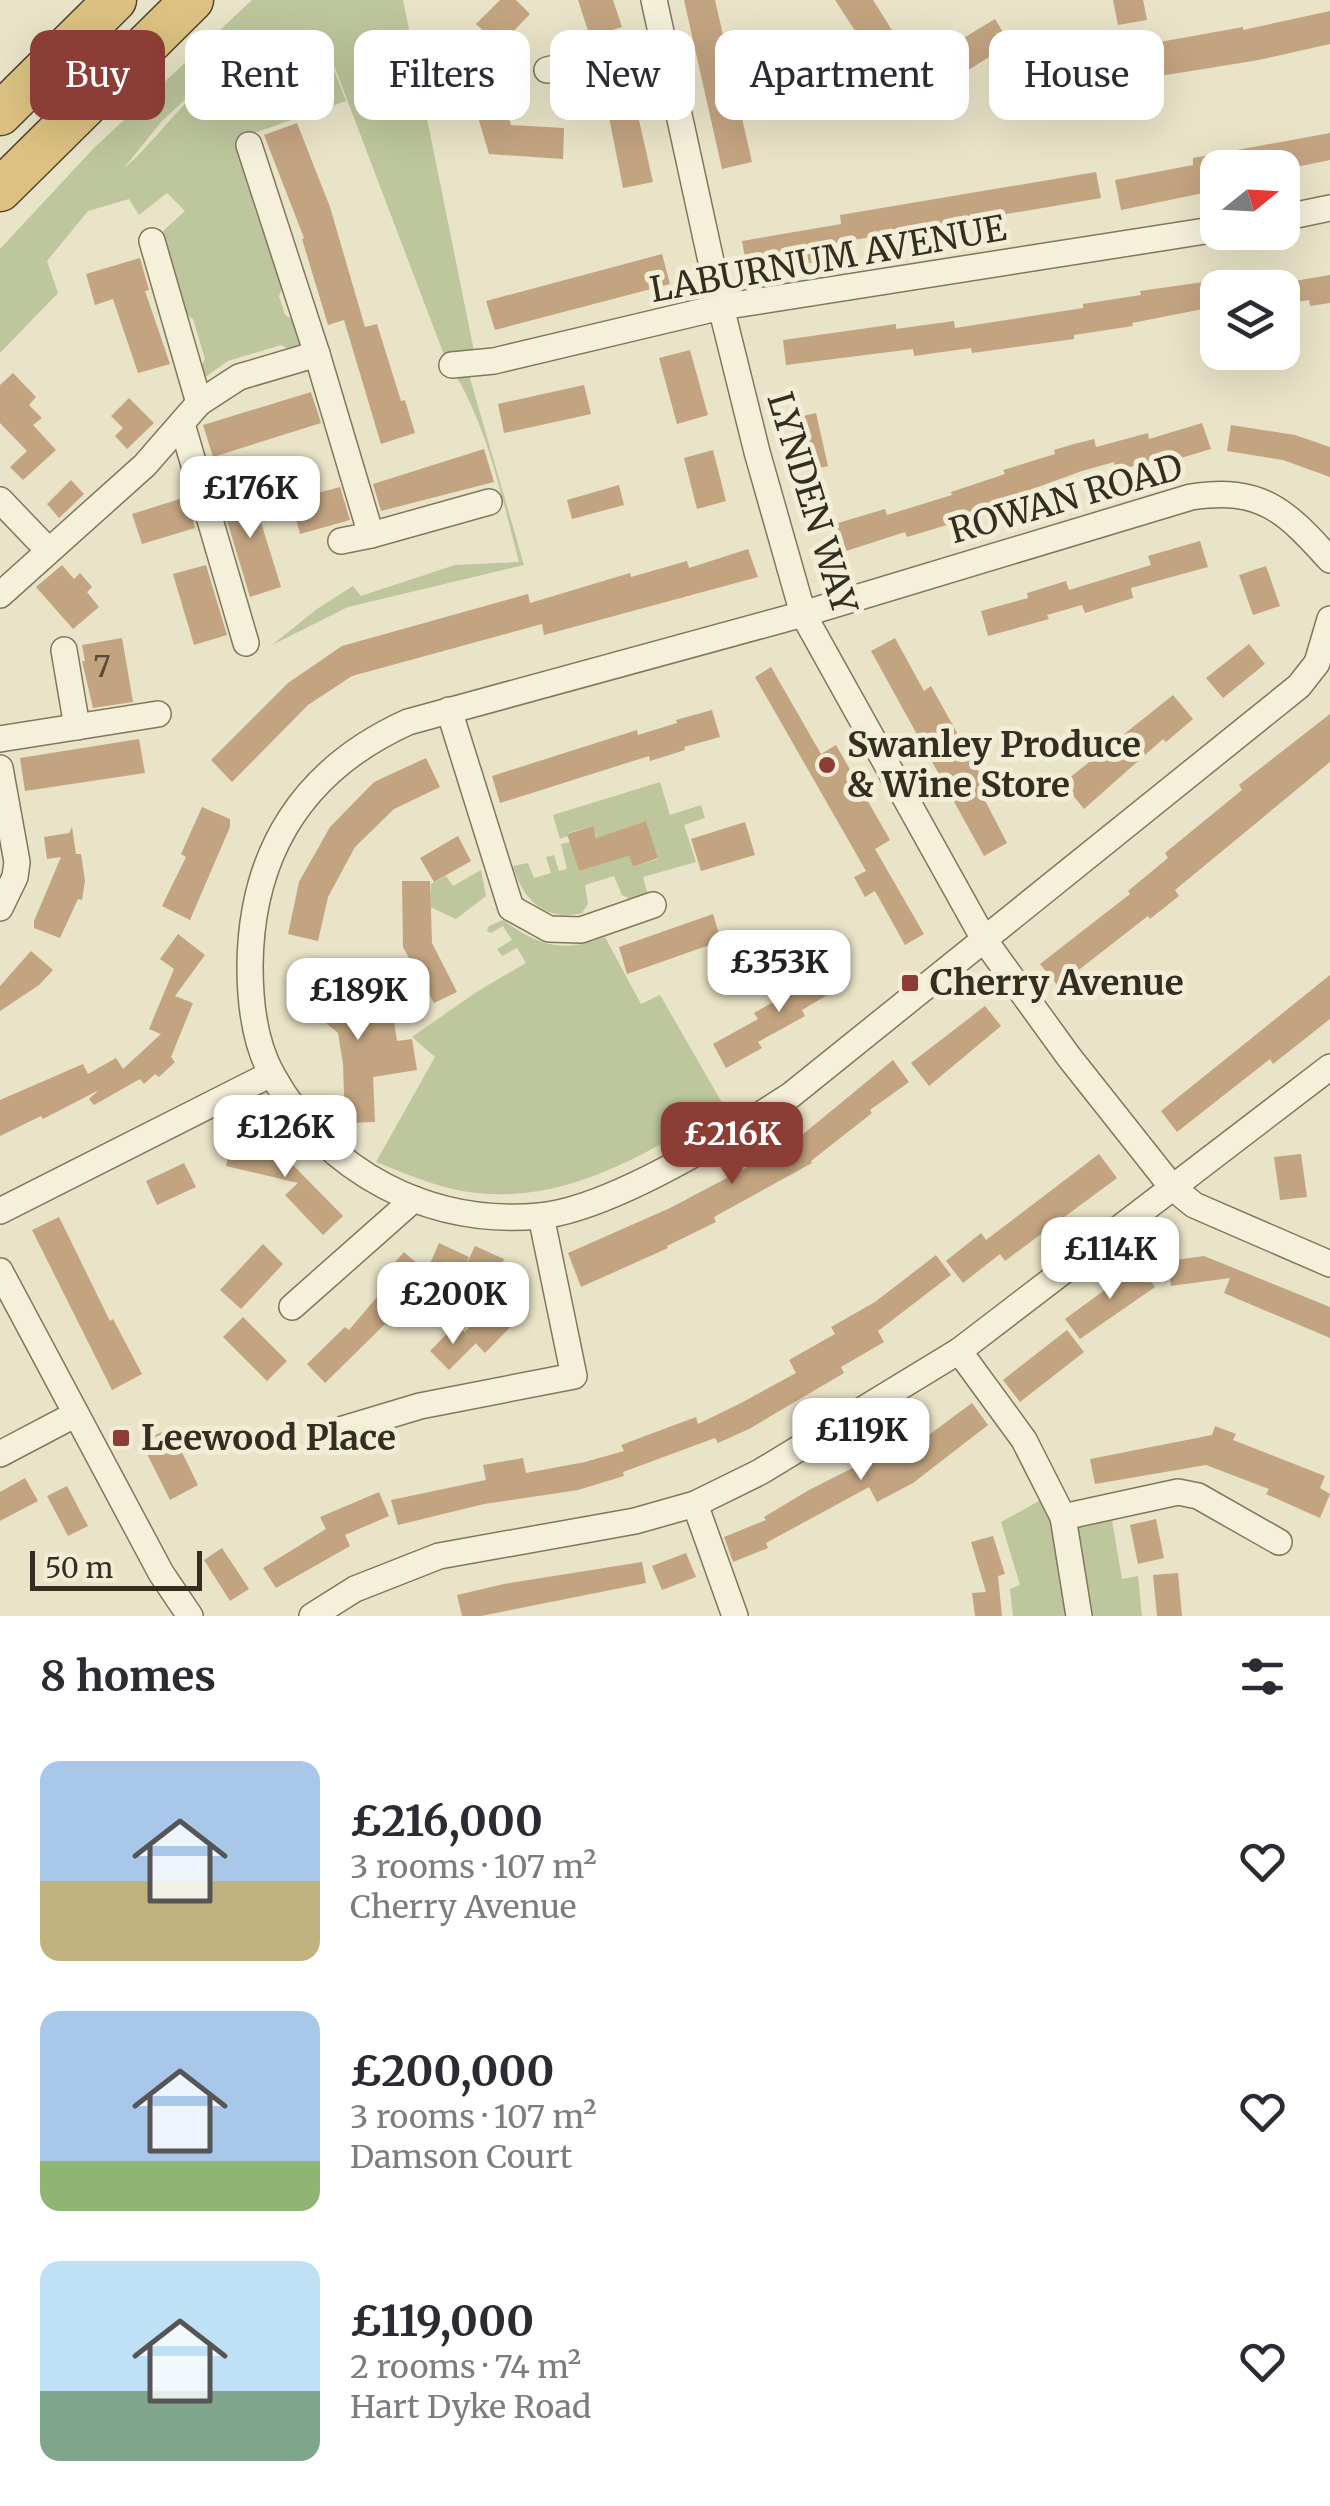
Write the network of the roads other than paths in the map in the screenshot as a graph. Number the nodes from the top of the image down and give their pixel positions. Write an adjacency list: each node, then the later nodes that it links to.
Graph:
1 (115, 0): 5 (highway); 6 (highway)
2 (192, 0): 9 (highway)
3 (654, 0): 4 (street, LYNDEN WAY)
4 (660, 30)
5 (0, 101)
6 (0, 114)
7 (680, 120): 14 (street, LYNDEN WAY)
8 (250, 146): 15 (street)
9 (0, 190)
10 (1330, 208): 11 (street)
11 (1300, 214)
12 (1200, 232): 14 (street, LABURNUM AVENUE)
13 (152, 241): 17 (street)
14 (721, 307): 16 (street, LABURNUM AVENUE); 25 (street, LYNDEN WAY)
15 (317, 354): 17 (street); 20 (street)
16 (452, 365)
17 (190, 414): 22 (street); 27 (street)
18 (0, 500): 22 (street)
19 (489, 502): 20 (street)
20 (371, 534): 21 (street)
21 (341, 541)
22 (48, 550): 24 (street)
23 (1330, 560): 25 (street, ROWAN ROAD)
24 (0, 594)
25 (803, 614): 29 (street); 36 (street, LYNDEN WAY)
26 (1330, 619): 36 (street)
27 (246, 643)
28 (64, 650): 31 (street)
29 (449, 710): 34 (street); 38 (street)
30 (158, 714): 31 (street)
31 (77, 727): 32 (street)
32 (0, 739)
33 (0, 768): 35 (street)
34 (653, 905)
35 (0, 908)
36 (985, 940): 39 (street, LYNDEN WAY); 42 (street)
37 (1330, 1067): 39 (street)
38 (271, 1074): 40 (street); 41 (street)
39 (1172, 1187): 43 (street, LYNDEN WAY); 46 (street)
40 (414, 1199): 42 (street); 45 (street)
41 (0, 1211)
42 (541, 1216): 48 (street)
43 (1330, 1264)
44 (0, 1271): 47 (street)
45 (292, 1307)
46 (959, 1351): 50 (street); 51 (street)
47 (76, 1414): 49 (street); 53 (street)
48 (330, 1433)
49 (0, 1454)
50 (695, 1504): 54 (street); 55 (street)
51 (1062, 1517): 52 (street); 56 (street)
52 (1279, 1542)
53 (190, 1616)
54 (312, 1616)
55 (736, 1616)
56 (1080, 1616)

